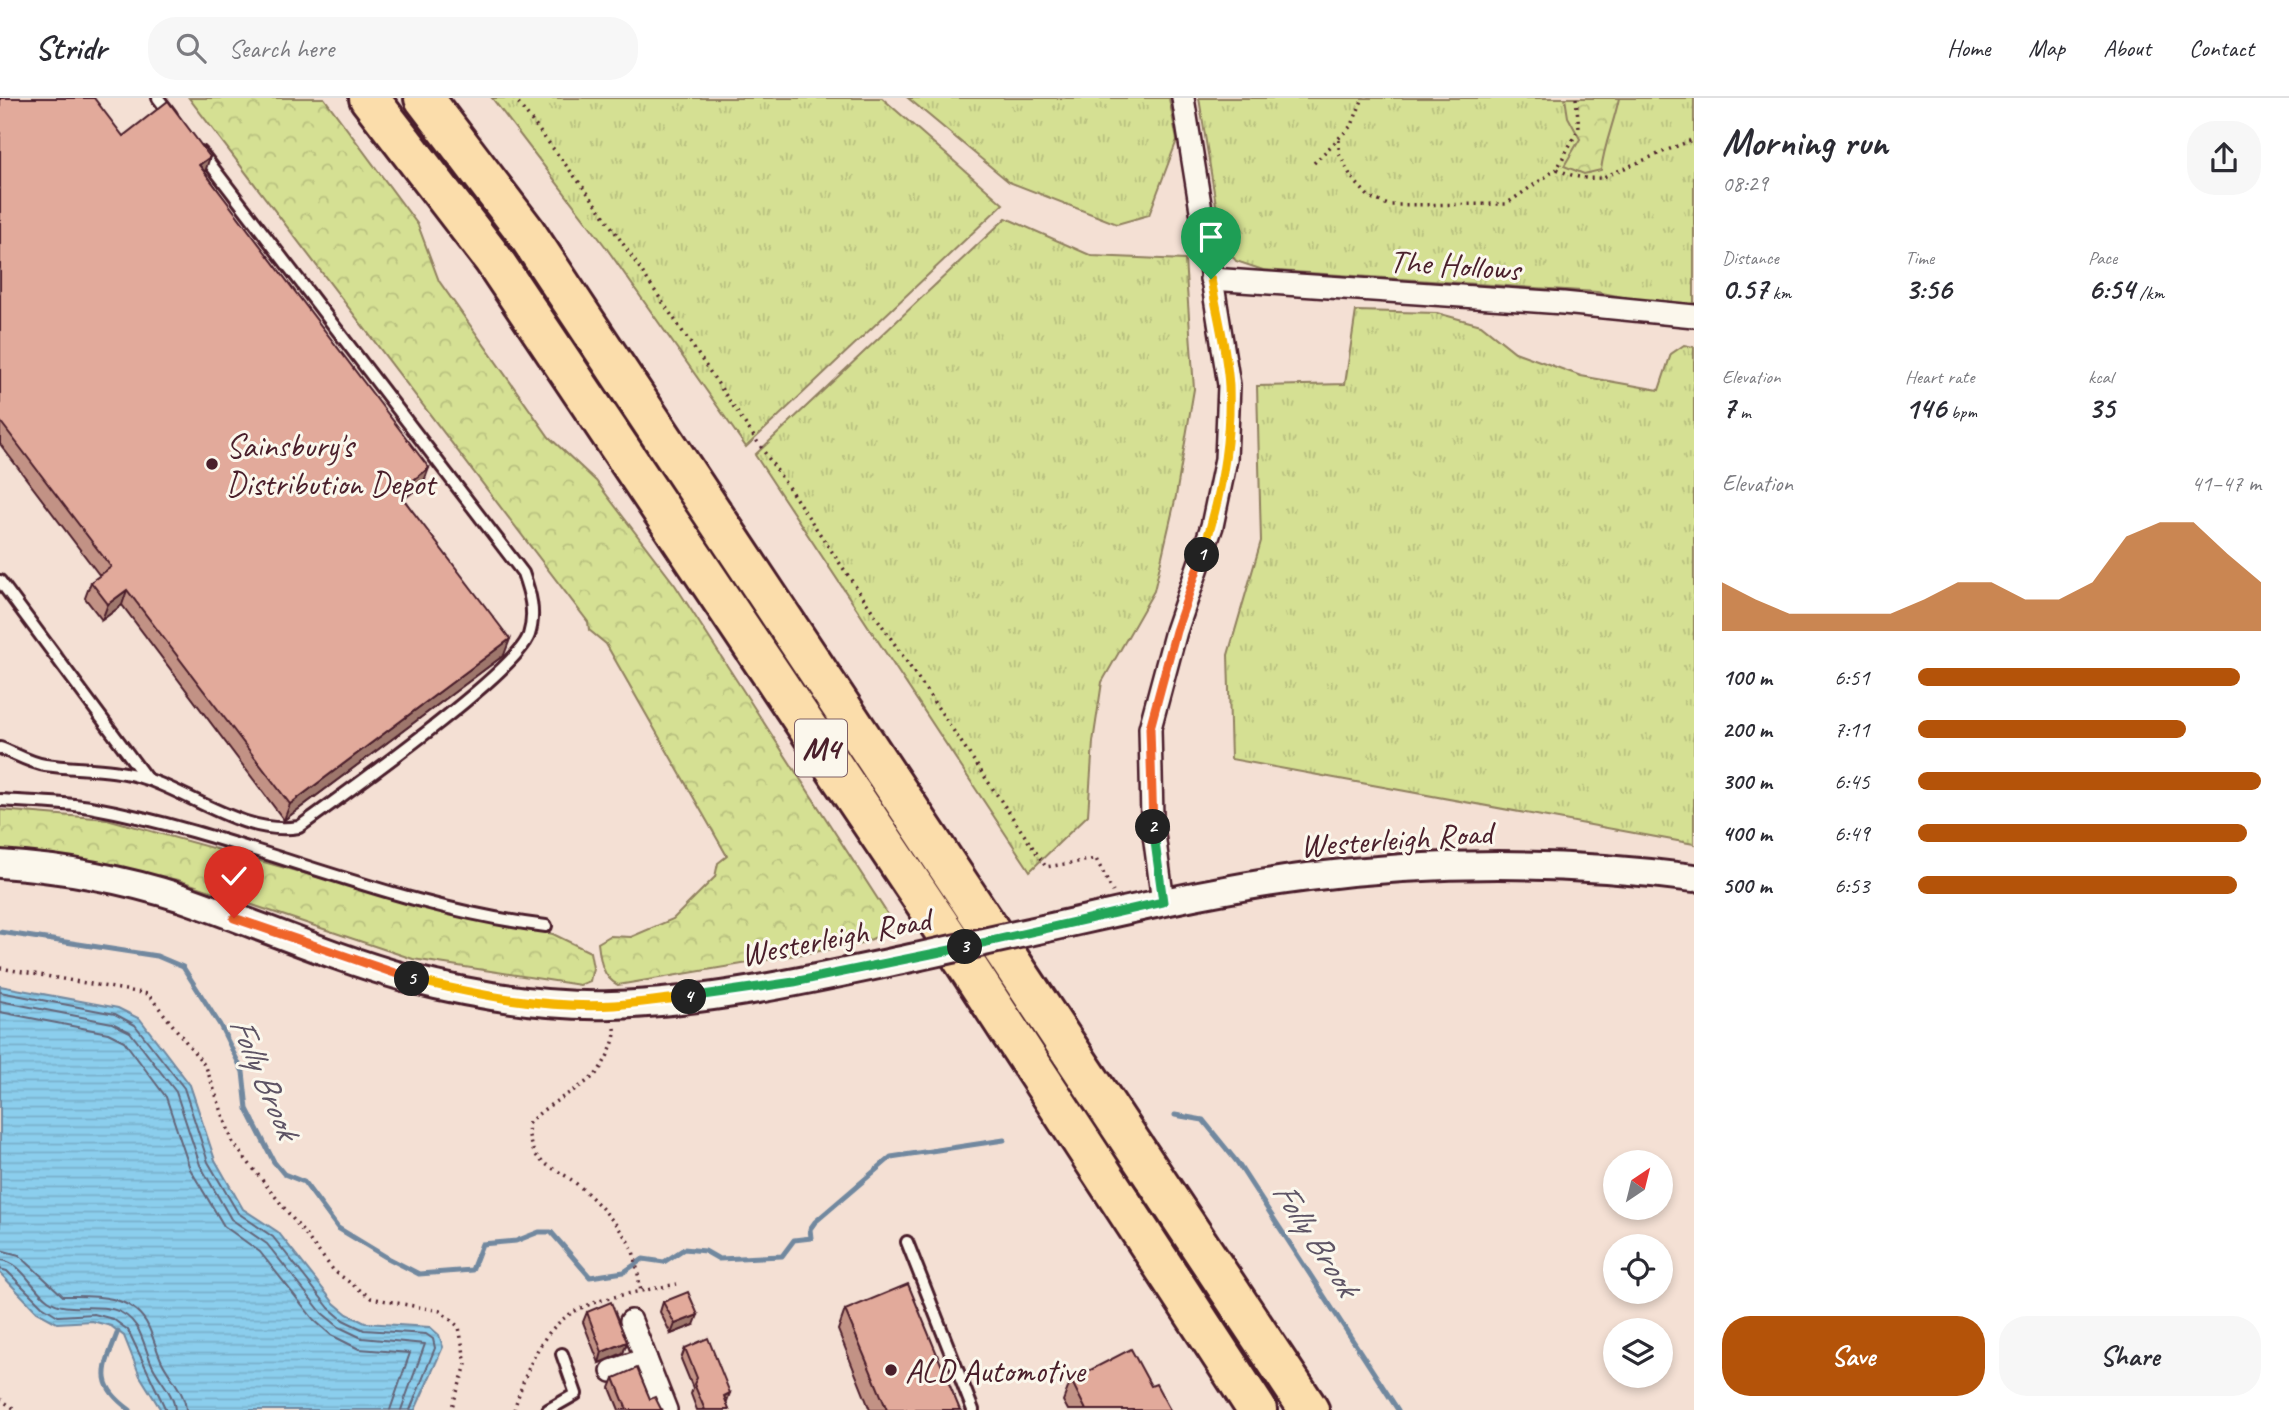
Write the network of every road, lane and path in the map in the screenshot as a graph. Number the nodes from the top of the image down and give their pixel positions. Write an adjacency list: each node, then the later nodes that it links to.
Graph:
1 (158, 98): 8 (lane)
2 (369, 98): 42 (highway, M4)
3 (424, 98): 43 (highway, M4)
4 (514, 98): 23 (path)
5 (1183, 98): 14 (street)
6 (1363, 98): 10 (path)
7 (1576, 98): 13 (path)
8 (183, 130)
9 (1694, 139): 13 (path)
10 (1339, 140): 12 (path); 13 (path)
11 (192, 141): 18 (lane)
12 (1314, 163)
13 (1557, 169)
14 (1211, 279): 15 (street, The Hollows); 22 (street)
15 (1694, 316)
16 (0, 581): 18 (lane)
17 (0, 748): 18 (lane)
18 (146, 778)
19 (0, 800): 24 (lane)
20 (0, 864): 26 (street, Westerleigh Road)
21 (1694, 878): 22 (street, Westerleigh Road)
22 (1163, 902): 23 (street, Westerleigh Road)
23 (1123, 911): 26 (street, Westerleigh Road, bridge)
24 (546, 926)
25 (0, 968): 37 (path)
26 (612, 1005): 29 (path)
27 (907, 1242): 41 (lane)
28 (677, 1284): 29 (path)
29 (641, 1291): 30 (path)
30 (621, 1295): 31 (path); 38 (path)
31 (628, 1313): 33 (street)
32 (562, 1354): 39 (lane)
33 (646, 1359): 34 (street); 40 (street)
34 (612, 1371)
35 (0, 1399): 36 (path)
36 (16, 1410)
37 (451, 1410)
38 (514, 1410)
39 (548, 1410)
40 (666, 1410)
41 (973, 1410)
42 (1256, 1410)
43 (1309, 1410)

